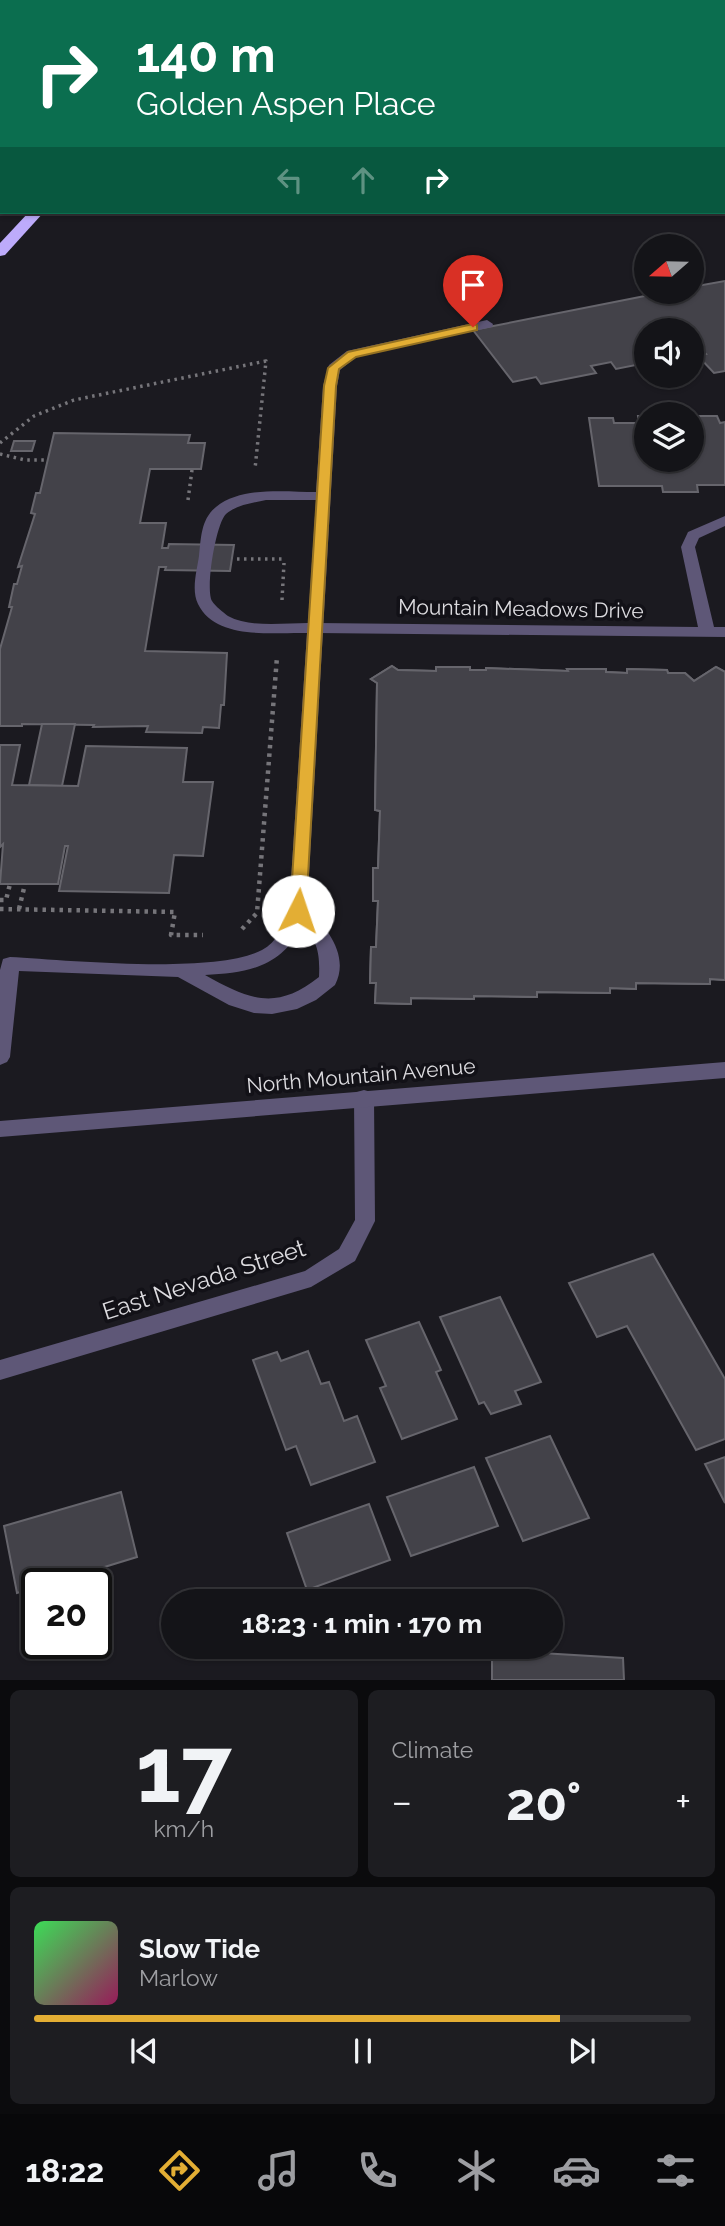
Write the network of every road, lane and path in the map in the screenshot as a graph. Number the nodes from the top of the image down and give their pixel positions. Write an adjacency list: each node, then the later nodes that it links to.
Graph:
1 (35, 214): 2 (highway)
2 (0, 252)
3 (487, 324): 9 (street)
4 (0, 443): 8 (path)
5 (0, 454): 6 (path)
6 (48, 460)
7 (192, 470): 10 (path)
8 (255, 470)
9 (325, 496): 14 (street); 14 (street, Mountain Meadows Drive)
10 (187, 504)
11 (725, 520): 15 (street)
12 (232, 559): 13 (path)
13 (285, 559)
14 (317, 628): 15 (street, Mountain Meadows Drive); 23 (street)
15 (707, 632): 16 (street, Mountain Meadows Drive)
16 (725, 632)
17 (277, 655): 24 (path)
18 (10, 884): 20 (path)
19 (25, 884): 22 (path)
20 (0, 900)
21 (0, 909): 22 (path)
22 (19, 909): 25 (path)
23 (298, 911): 26 (street); 26 (street)
24 (239, 932)
25 (209, 935)
26 (180, 969): 27 (street)
27 (0, 1057)
28 (725, 1070): 29 (street, North Mountain Avenue)
29 (365, 1098): 30 (street, North Mountain Avenue); 31 (street, East Nevada Street)
30 (0, 1129)
31 (0, 1370)

